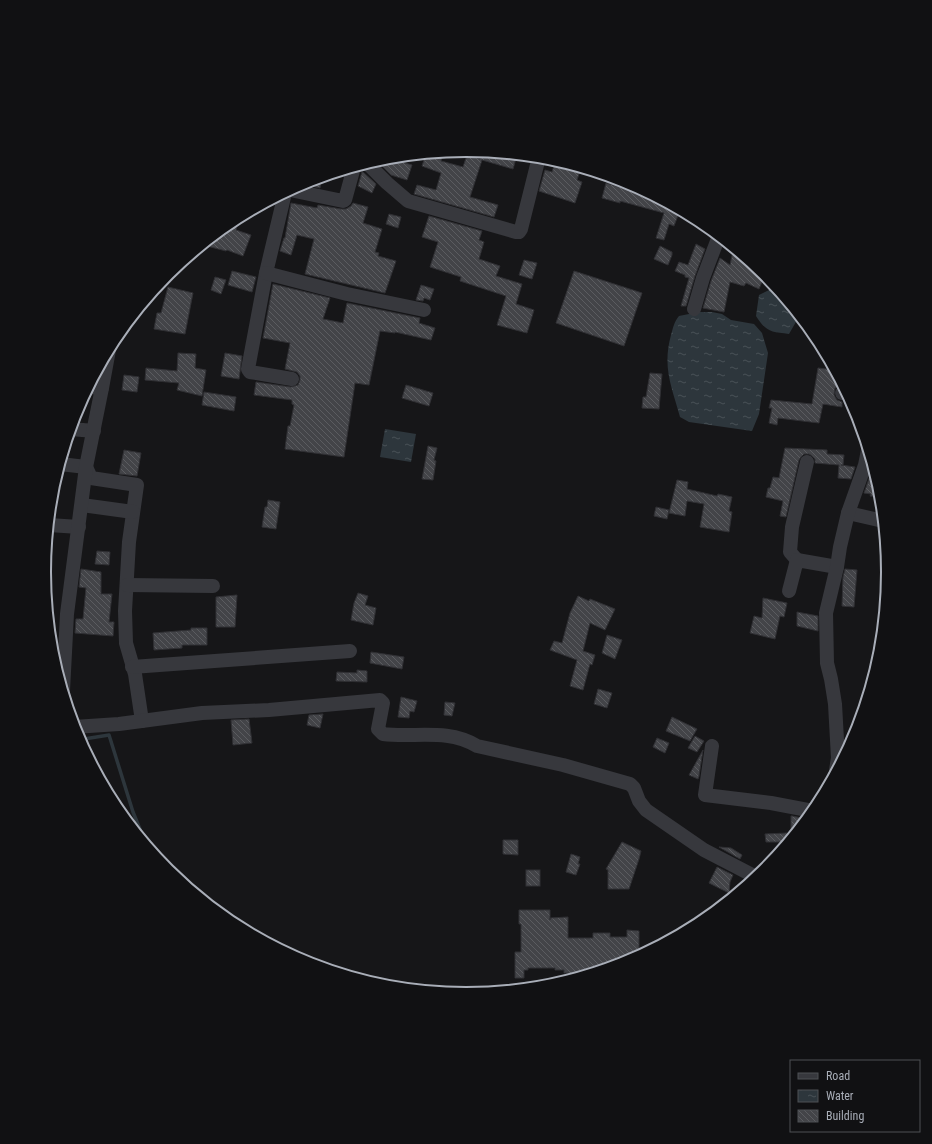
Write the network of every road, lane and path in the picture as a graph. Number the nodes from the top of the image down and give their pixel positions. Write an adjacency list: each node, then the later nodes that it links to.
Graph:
1 (537, 164): 2 (street)
2 (372, 168)
3 (353, 173): 4 (street)
4 (300, 192)
5 (283, 199): 7 (street)
6 (718, 242): 8 (street)
7 (266, 273): 9 (street); 11 (street)
8 (694, 309)
9 (424, 310)
10 (99, 378): 12 (street)
11 (292, 379)
12 (96, 388): 14 (street)
13 (77, 429): 14 (street)
14 (94, 431): 18 (street)
15 (866, 461): 21 (street)
16 (807, 462): 25 (street)
17 (65, 465): 18 (street)
18 (86, 467): 19 (street); 20 (street)
19 (82, 505): 20 (street); 24 (street)
20 (133, 512): 27 (street)
21 (848, 513): 22 (street); 26 (street)
22 (877, 520)
23 (54, 525): 24 (street)
24 (79, 527): 32 (street)
25 (797, 560): 26 (street); 29 (street)
26 (837, 567): 36 (street)
27 (127, 585): 28 (street); 31 (street)
28 (213, 586)
29 (789, 591)
30 (350, 651): 31 (street)
31 (132, 667): 33 (street)
32 (64, 674)
33 (142, 721): 34 (street); 38 (street)
34 (81, 727)
35 (712, 746): 37 (street)
36 (838, 756)
37 (806, 810)
38 (750, 874)

